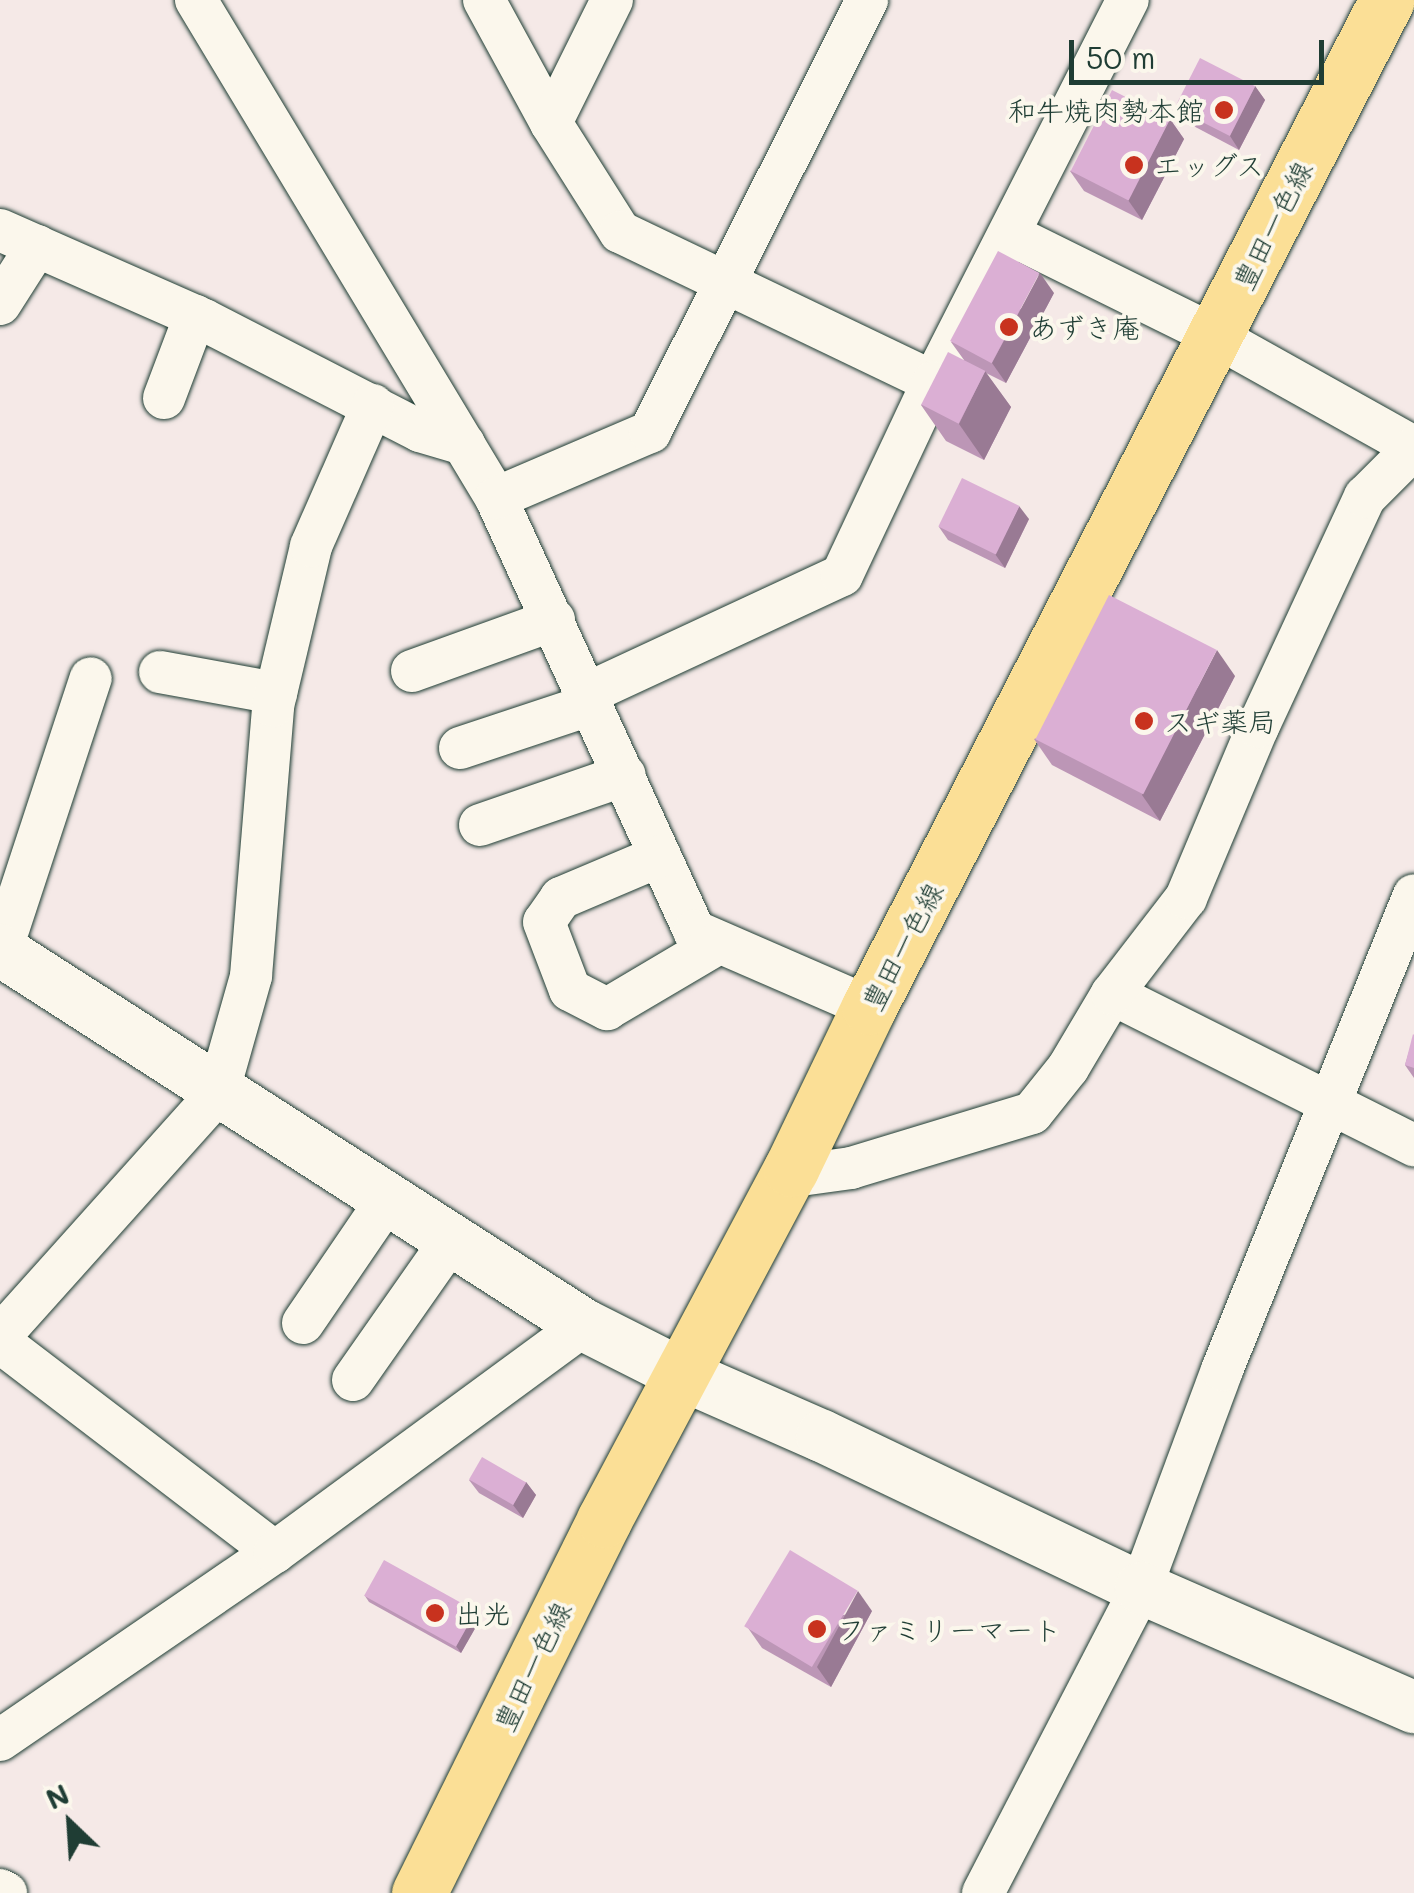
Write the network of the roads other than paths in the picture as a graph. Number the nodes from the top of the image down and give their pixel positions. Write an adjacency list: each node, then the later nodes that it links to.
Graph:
1 (196, 0): 17 (street)
2 (484, 0): 7 (street)
3 (612, 0): 7 (street)
4 (867, 0): 10 (street)
5 (1128, 0): 8 (street)
6 (1386, 0): 13 (main road, 豊田一色線)
7 (552, 123): 10 (street)
8 (1011, 235): 13 (street); 14 (street)
9 (19, 238): 11 (street); 12 (street)
10 (724, 286): 14 (street); 19 (street)
11 (0, 304)
12 (196, 316): 15 (street); 16 (street)
13 (1215, 336): 18 (street); 34 (main road, 豊田一色線)
14 (932, 382): 25 (street)
15 (164, 398)
16 (373, 405): 17 (street); 24 (street)
17 (464, 444): 19 (street)
18 (1414, 448): 33 (street)
19 (496, 498): 20 (street)
20 (554, 620): 21 (street); 25 (street)
21 (412, 671)
22 (160, 672): 24 (street)
23 (91, 678): 32 (street)
24 (276, 694): 35 (street)
25 (588, 700): 26 (street); 27 (street)
26 (460, 748)
27 (625, 775): 28 (street); 29 (street)
28 (480, 826)
29 (660, 856): 31 (street); 31 (street)
30 (1414, 895): 36 (street)
31 (717, 944): 34 (street)
32 (1, 951): 35 (street)
33 (1112, 994): 36 (street); 38 (street)
34 (869, 1008): 38 (main road, 豊田一色線)
35 (218, 1093): 39 (street); 43 (street)
36 (1329, 1104): 37 (street); 47 (street)
37 (1414, 1145)
38 (786, 1176): 44 (main road, 豊田一色線)
39 (387, 1200): 40 (street); 41 (street)
40 (451, 1240): 42 (street); 45 (street)
41 (303, 1323)
42 (584, 1324): 44 (street); 46 (street)
43 (0, 1339): 46 (street)
44 (683, 1376): 47 (street); 50 (main road, 豊田一色線)
45 (352, 1380)
46 (276, 1552): 49 (street)
47 (1141, 1588): 48 (street); 51 (street)
48 (1414, 1707)
49 (0, 1740)
50 (420, 1893)
51 (983, 1893)

